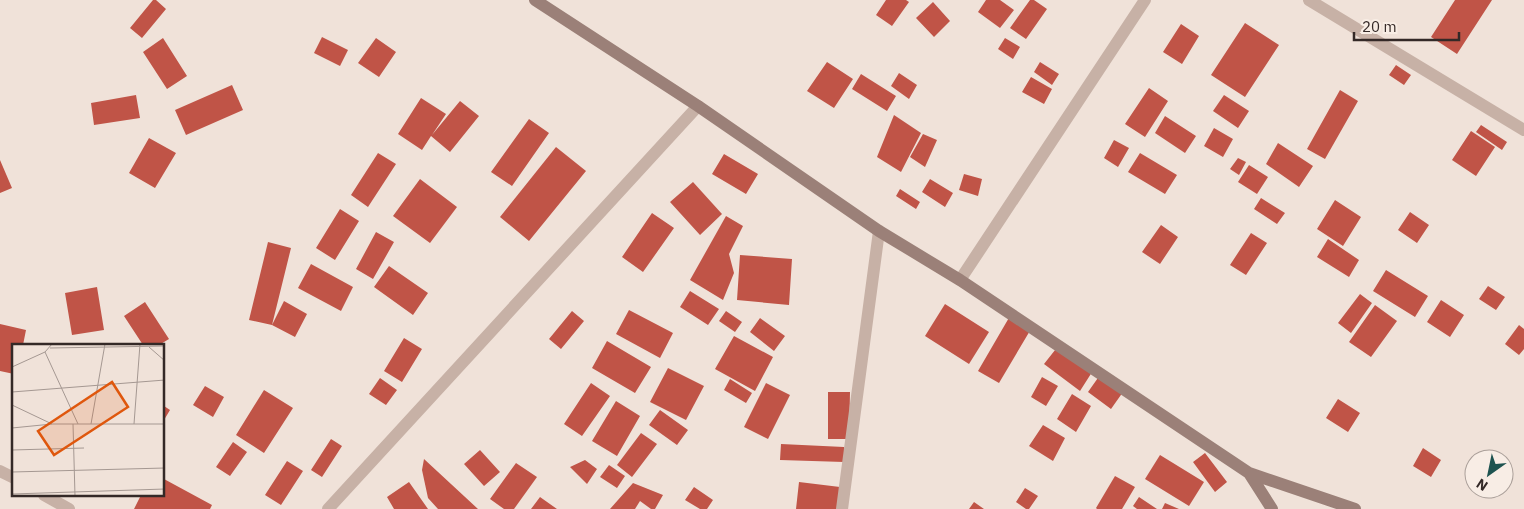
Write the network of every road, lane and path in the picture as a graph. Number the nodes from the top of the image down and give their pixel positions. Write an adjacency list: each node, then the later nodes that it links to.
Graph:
1 (535, 0): 4 (main road)
2 (1145, 0): 7 (street)
3 (1309, 0): 5 (street)
4 (698, 106): 6 (main road); 13 (street)
5 (1524, 130)
6 (879, 230): 7 (main road); 14 (street)
7 (960, 280): 9 (main road)
8 (0, 471): 10 (street)
9 (1250, 474): 15 (main road); 16 (main road)
10 (12, 477)
11 (46, 496): 12 (street)
12 (70, 509)
13 (328, 509)
14 (842, 509)
15 (1272, 509)
16 (1355, 509)

